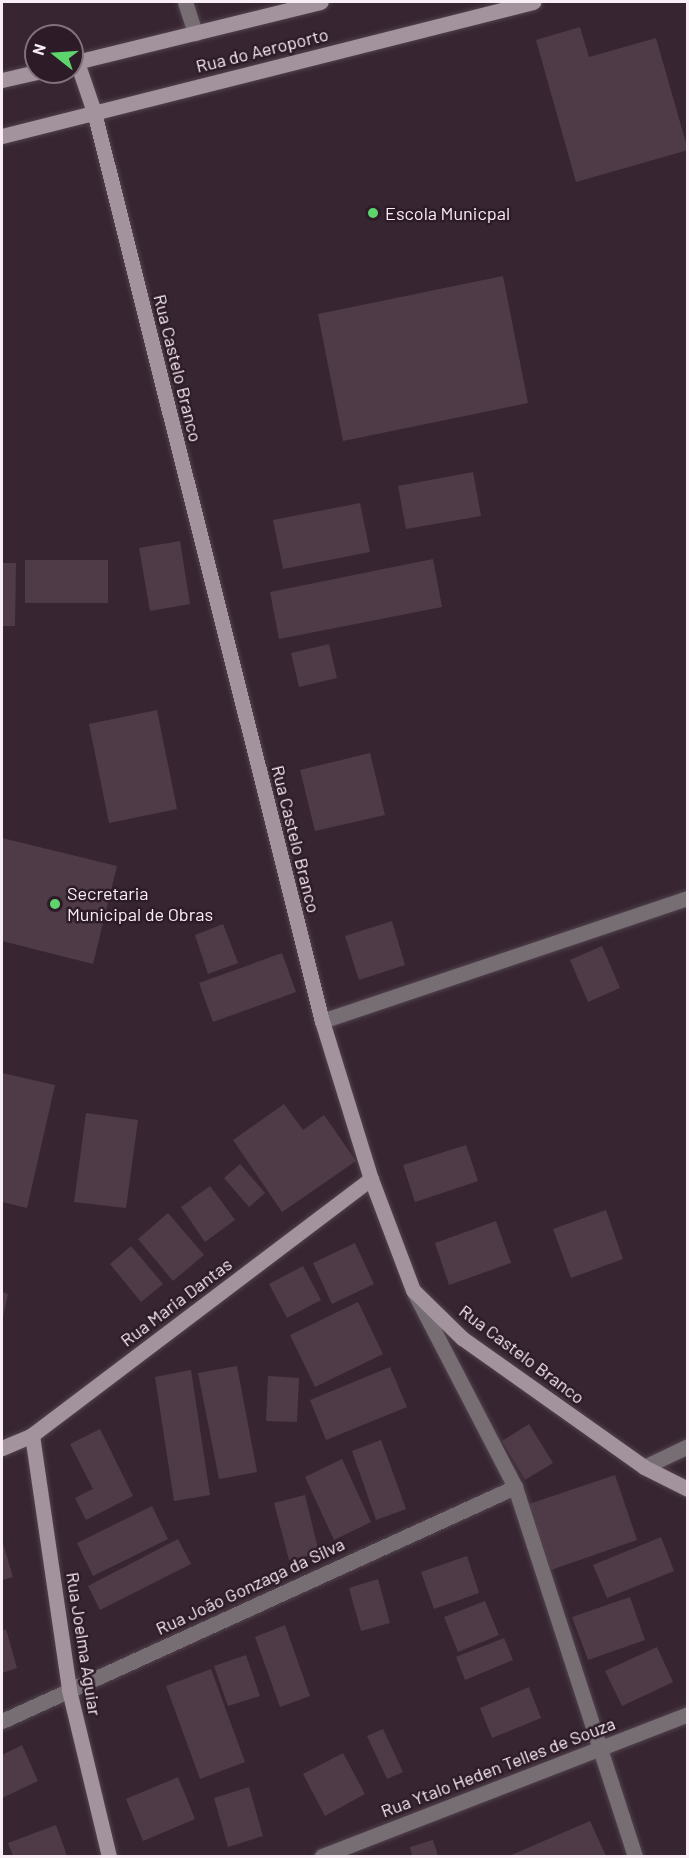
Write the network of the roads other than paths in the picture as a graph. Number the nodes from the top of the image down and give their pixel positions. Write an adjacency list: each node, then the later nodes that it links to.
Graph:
1 (185, 2): 4 (street)
2 (321, 2): 4 (street, Rua do Aeroporto)
3 (533, 2): 9 (street, Rua do Aeroporto)
4 (195, 33): 5 (street, Rua do Aeroporto)
5 (84, 60)
6 (24, 75): 7 (street)
7 (2, 80)
8 (82, 84): 9 (street, Rua Castelo Branco)
9 (93, 112): 10 (street, Rua do Aeroporto); 12 (street, Rua Castelo Branco)
10 (2, 136)
11 (687, 898): 12 (street)
12 (322, 1021): 13 (street, Rua Castelo Branco)
13 (370, 1179): 14 (street, Rua Castelo Branco); 15 (street, Rua Maria Dantas)
14 (413, 1290): 18 (street, Rua Castelo Branco); 19 (street)
15 (32, 1435): 17 (street, Rua Maria Dantas); 21 (street, Rua Joelma Aguiar)
16 (687, 1446): 18 (street)
17 (2, 1448)
18 (644, 1467): 20 (street, Rua Castelo Branco)
19 (515, 1487): 21 (street, Rua João Gonzaga da Silva); 24 (street)
20 (687, 1489)
21 (69, 1690): 23 (street, Rua João Gonzaga da Silva); 25 (street, Rua Joelma Aguiar)
22 (687, 1714): 24 (street, Rua Ytalo Heden Telles de Souza)
23 (2, 1721)
24 (598, 1750): 26 (street, Rua Ytalo Heden Telles de Souza); 27 (street)
25 (109, 1857)
26 (322, 1857)
27 (635, 1857)

